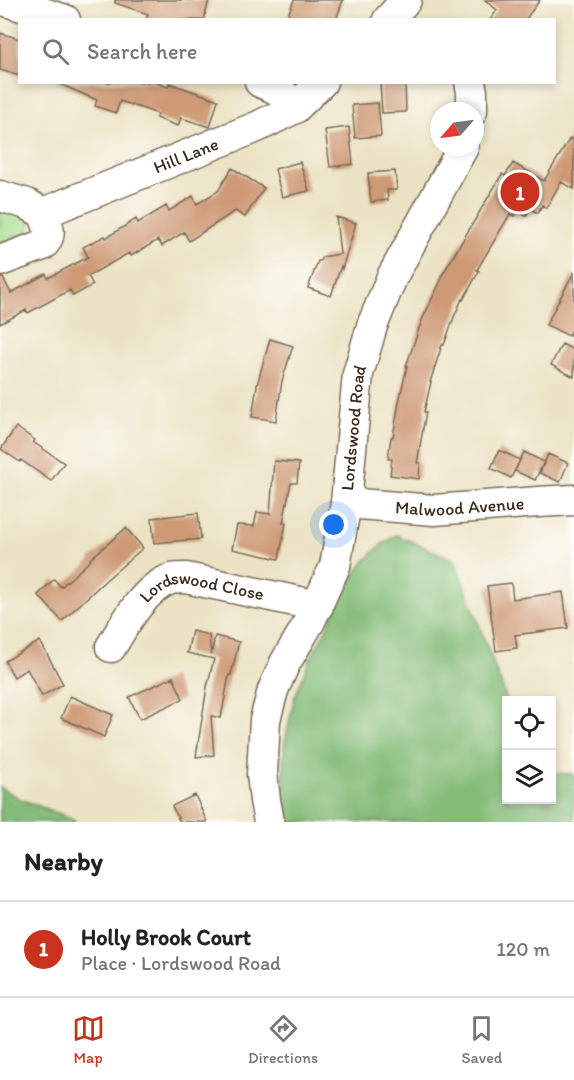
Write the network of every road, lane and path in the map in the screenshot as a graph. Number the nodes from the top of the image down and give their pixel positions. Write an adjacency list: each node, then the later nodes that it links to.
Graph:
1 (3, 0): 2 (street)
2 (59, 18)
3 (265, 84): 7 (street)
4 (320, 84): 7 (street, Hill Lane)
5 (470, 84): 6 (street)
6 (472, 102)
7 (295, 108): 10 (street, Hill Lane)
8 (457, 156): 13 (street, Lordswood Road)
9 (0, 195): 10 (street)
10 (43, 213): 11 (street)
11 (0, 261)
12 (574, 500): 13 (street, Malwood Avenue)
13 (346, 503): 14 (street, Lordswood Road)
14 (318, 606): 15 (street, Lordswood Close); 16 (street, Lordswood Road)
15 (111, 647)
16 (269, 822)

